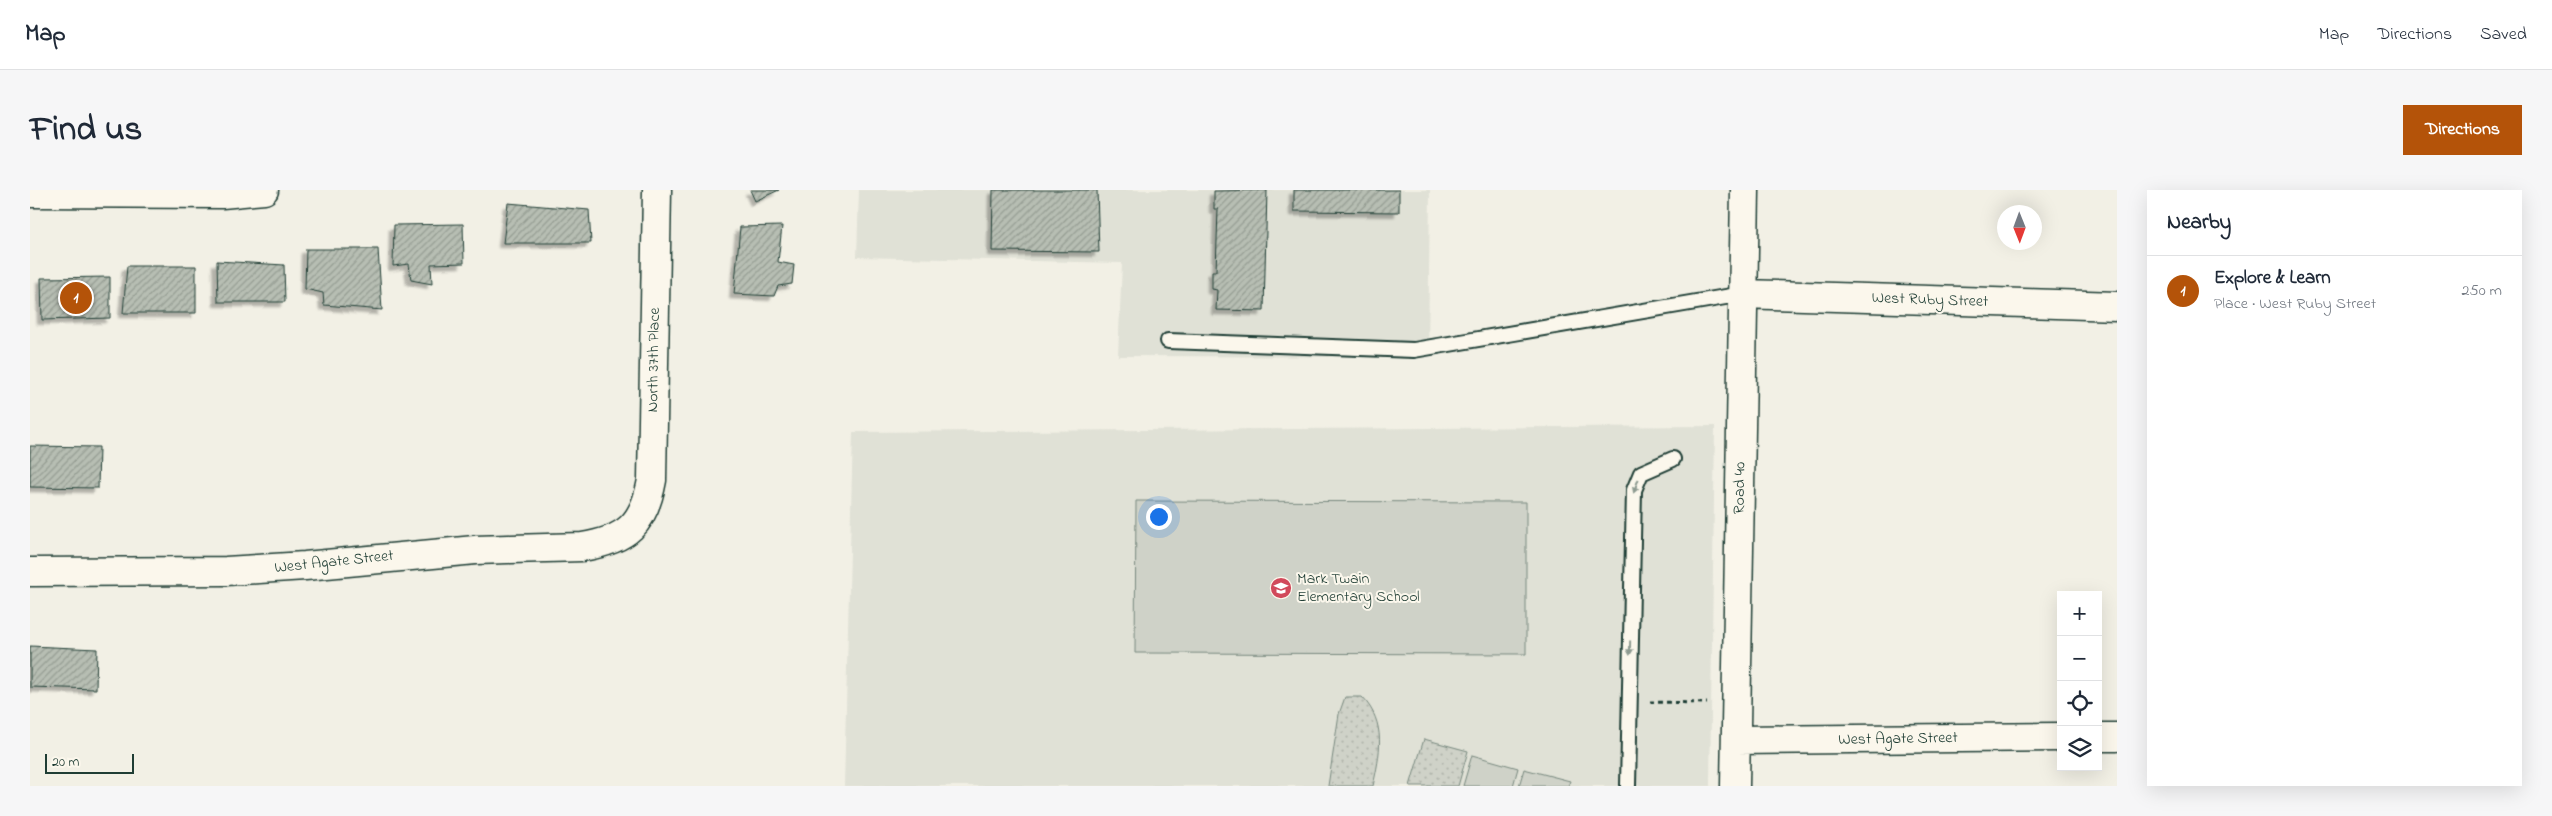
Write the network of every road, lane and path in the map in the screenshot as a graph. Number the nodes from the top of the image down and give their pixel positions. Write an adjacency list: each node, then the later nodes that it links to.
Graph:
1 (264, 190): 4 (street)
2 (657, 190): 9 (street, North 37th Place)
3 (1745, 190): 5 (street, Road 40)
4 (30, 193)
5 (1744, 294): 6 (street, West Ruby Street); 7 (lane); 16 (street, Road 40)
6 (2117, 306)
7 (1168, 341)
8 (1673, 459): 11 (lane, one-way to 11)
9 (633, 526): 10 (street, West Agate Street)
10 (30, 572)
11 (1629, 701): 12 (path); 17 (lane)
12 (1707, 703)
13 (2057, 737): 16 (street, West Agate Street)
14 (2102, 737): 15 (street)
15 (2117, 737)
16 (1736, 740): 18 (street, Road 40)
17 (1628, 786)
18 (1736, 786)

